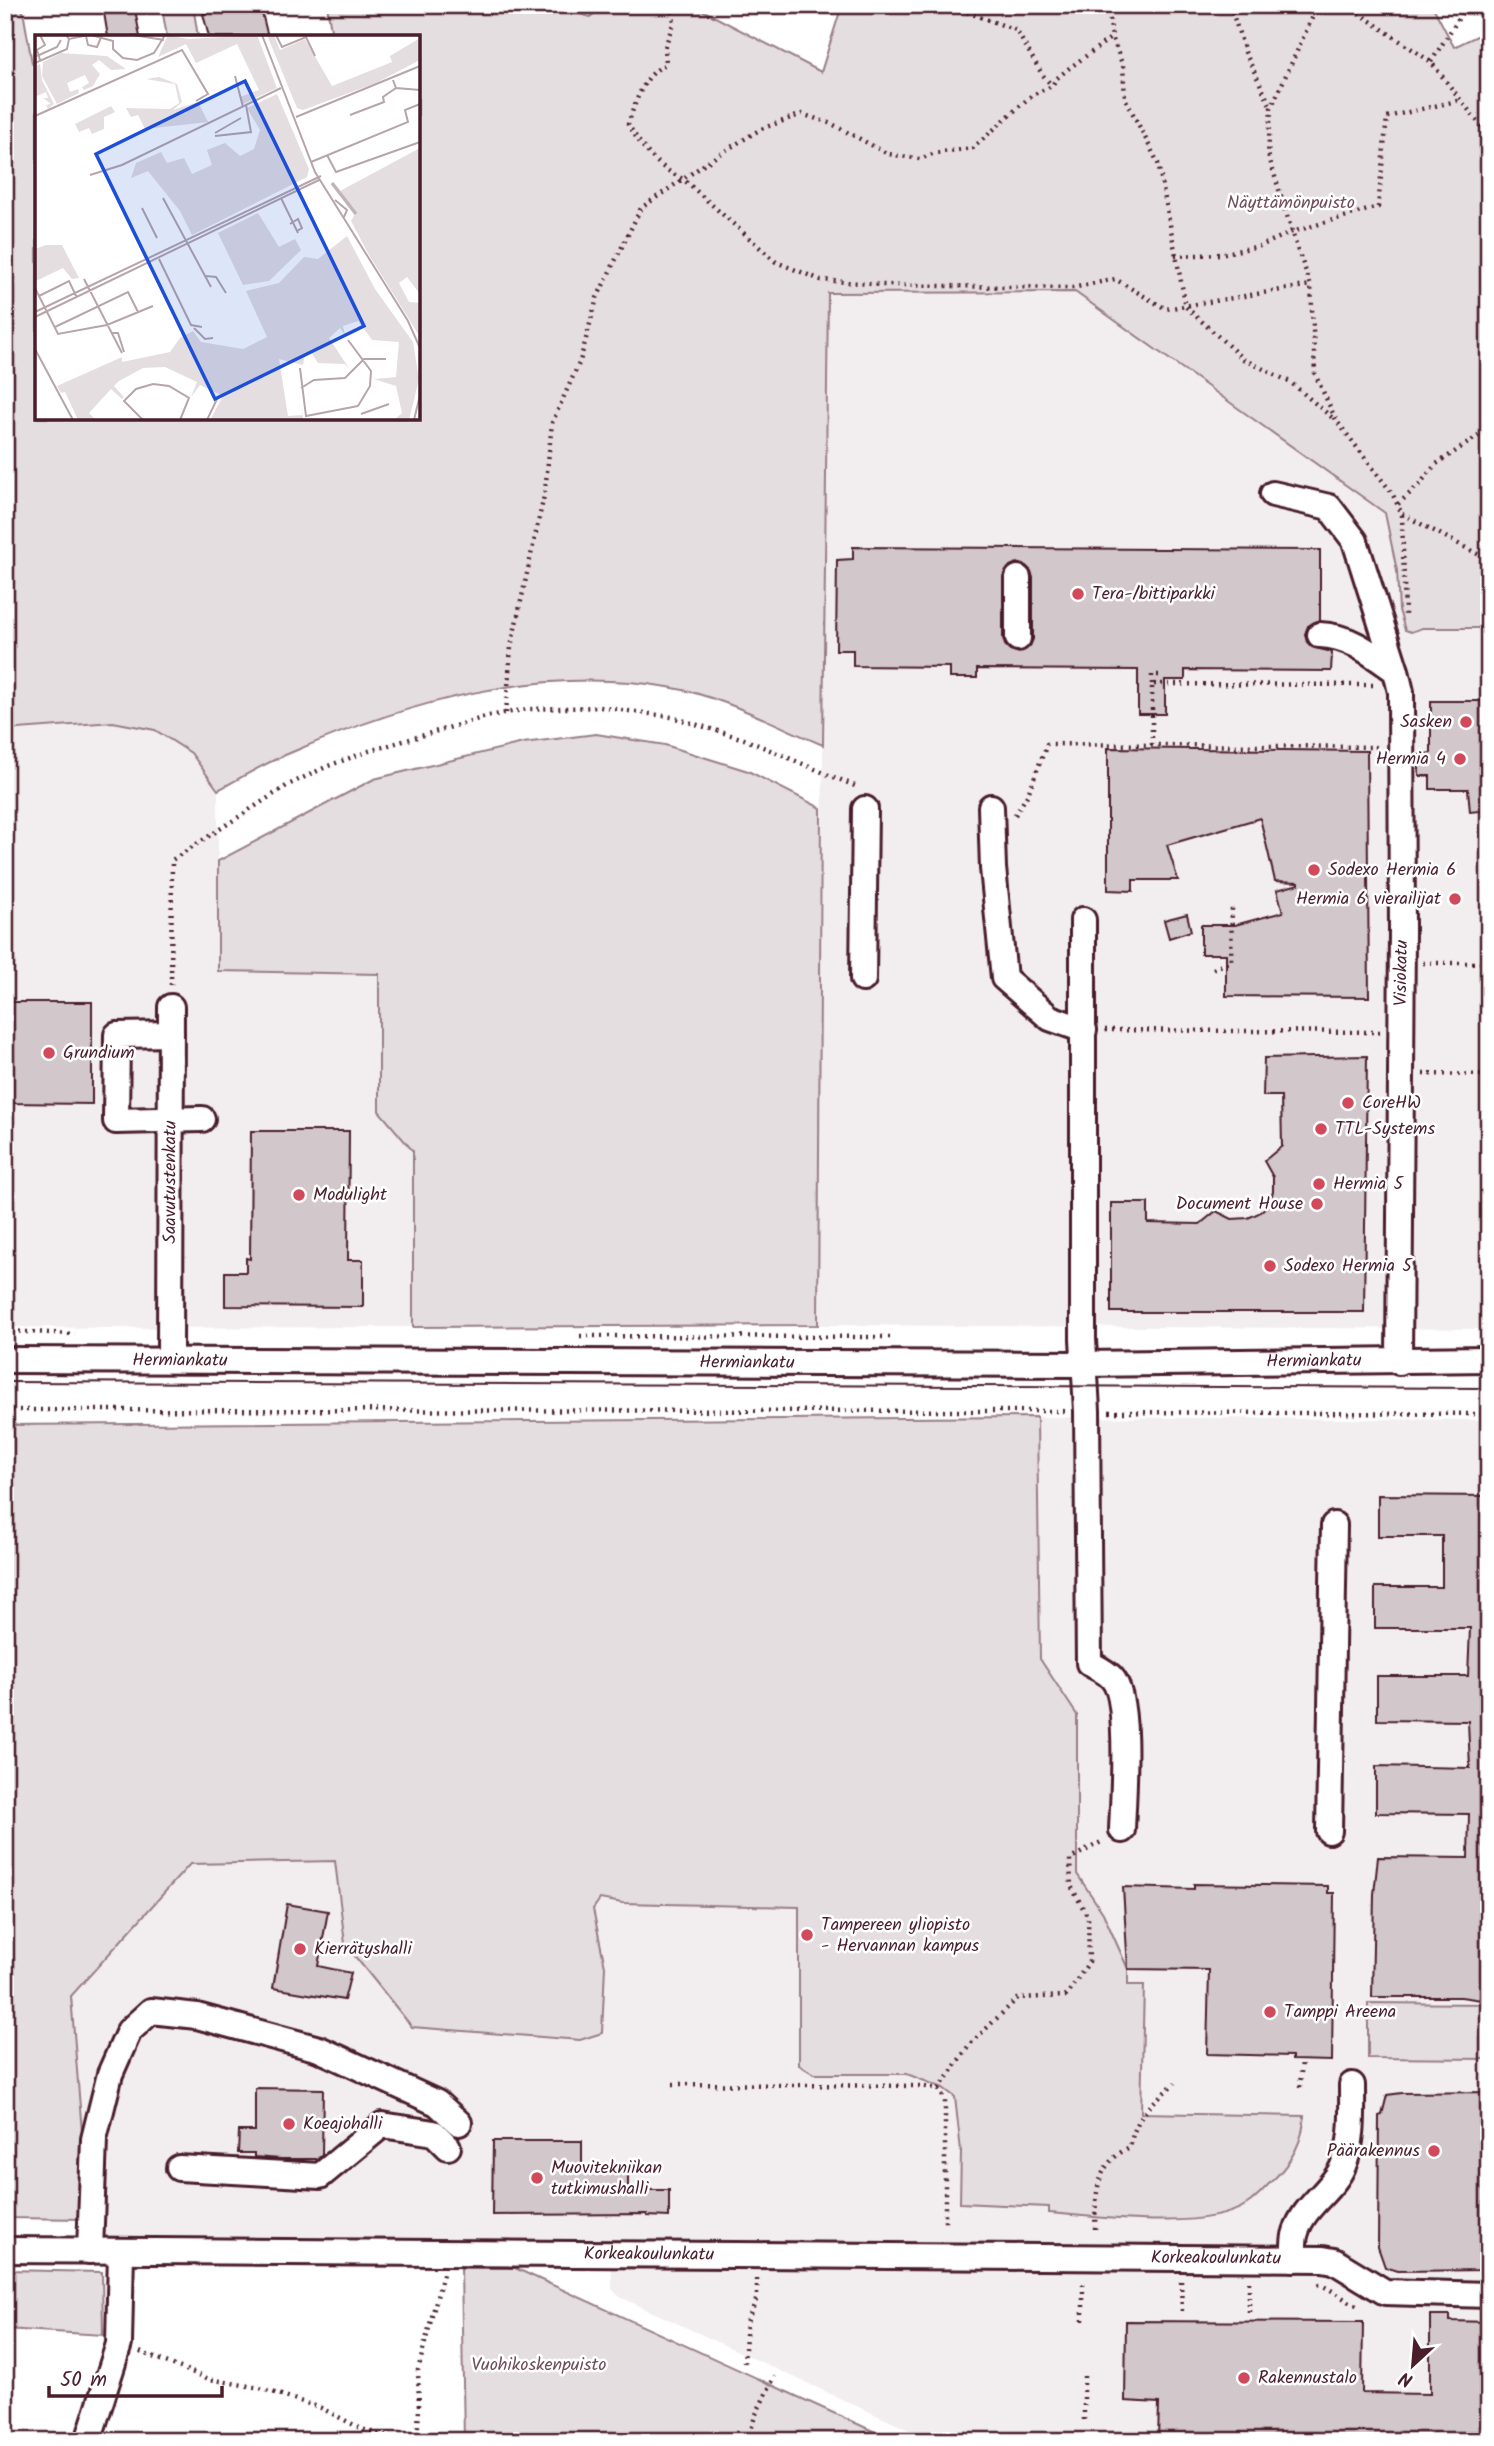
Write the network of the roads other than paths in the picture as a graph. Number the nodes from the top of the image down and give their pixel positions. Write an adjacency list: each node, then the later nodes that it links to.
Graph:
1 (1273, 494): 3 (street)
2 (1297, 518): 3 (street)
3 (1340, 522): 7 (street, Visiokatu)
4 (1018, 578): 6 (street)
5 (1320, 635): 7 (street)
6 (1018, 638)
7 (1387, 678): 20 (street, Visiokatu)
8 (991, 807): 13 (street)
9 (865, 809): 11 (street)
10 (1083, 920): 13 (street)
11 (863, 979)
12 (171, 1007): 14 (street, Saavutustenkatu)
13 (1084, 1030): 21 (street)
14 (171, 1034): 16 (street, Saavutustenkatu); 16 (street)
15 (202, 1119): 16 (street)
16 (171, 1120): 17 (street, Saavutustenkatu)
17 (170, 1359): 19 (street, Hermiankatu); 21 (street, Hermiankatu)
18 (1489, 1359): 20 (street, Hermiankatu)
19 (5, 1360)
20 (1399, 1362): 21 (street, Hermiankatu)
21 (1084, 1364): 23 (street)
22 (1334, 1525): 24 (street)
23 (1122, 1830)
24 (1329, 1831)
25 (1352, 2085): 32 (street, Korkeakoulunkatu)
26 (459, 2123): 30 (street)
27 (448, 2147): 28 (street)
28 (178, 2168)
29 (5, 2250): 30 (street, Korkeakoulunkatu)
30 (90, 2251): 31 (street, Korkeakoulunkatu)
31 (121, 2251): 32 (street, Korkeakoulunkatu); 34 (street)
32 (1294, 2259): 33 (street, Korkeakoulunkatu)
33 (1489, 2295)
34 (88, 2441)

